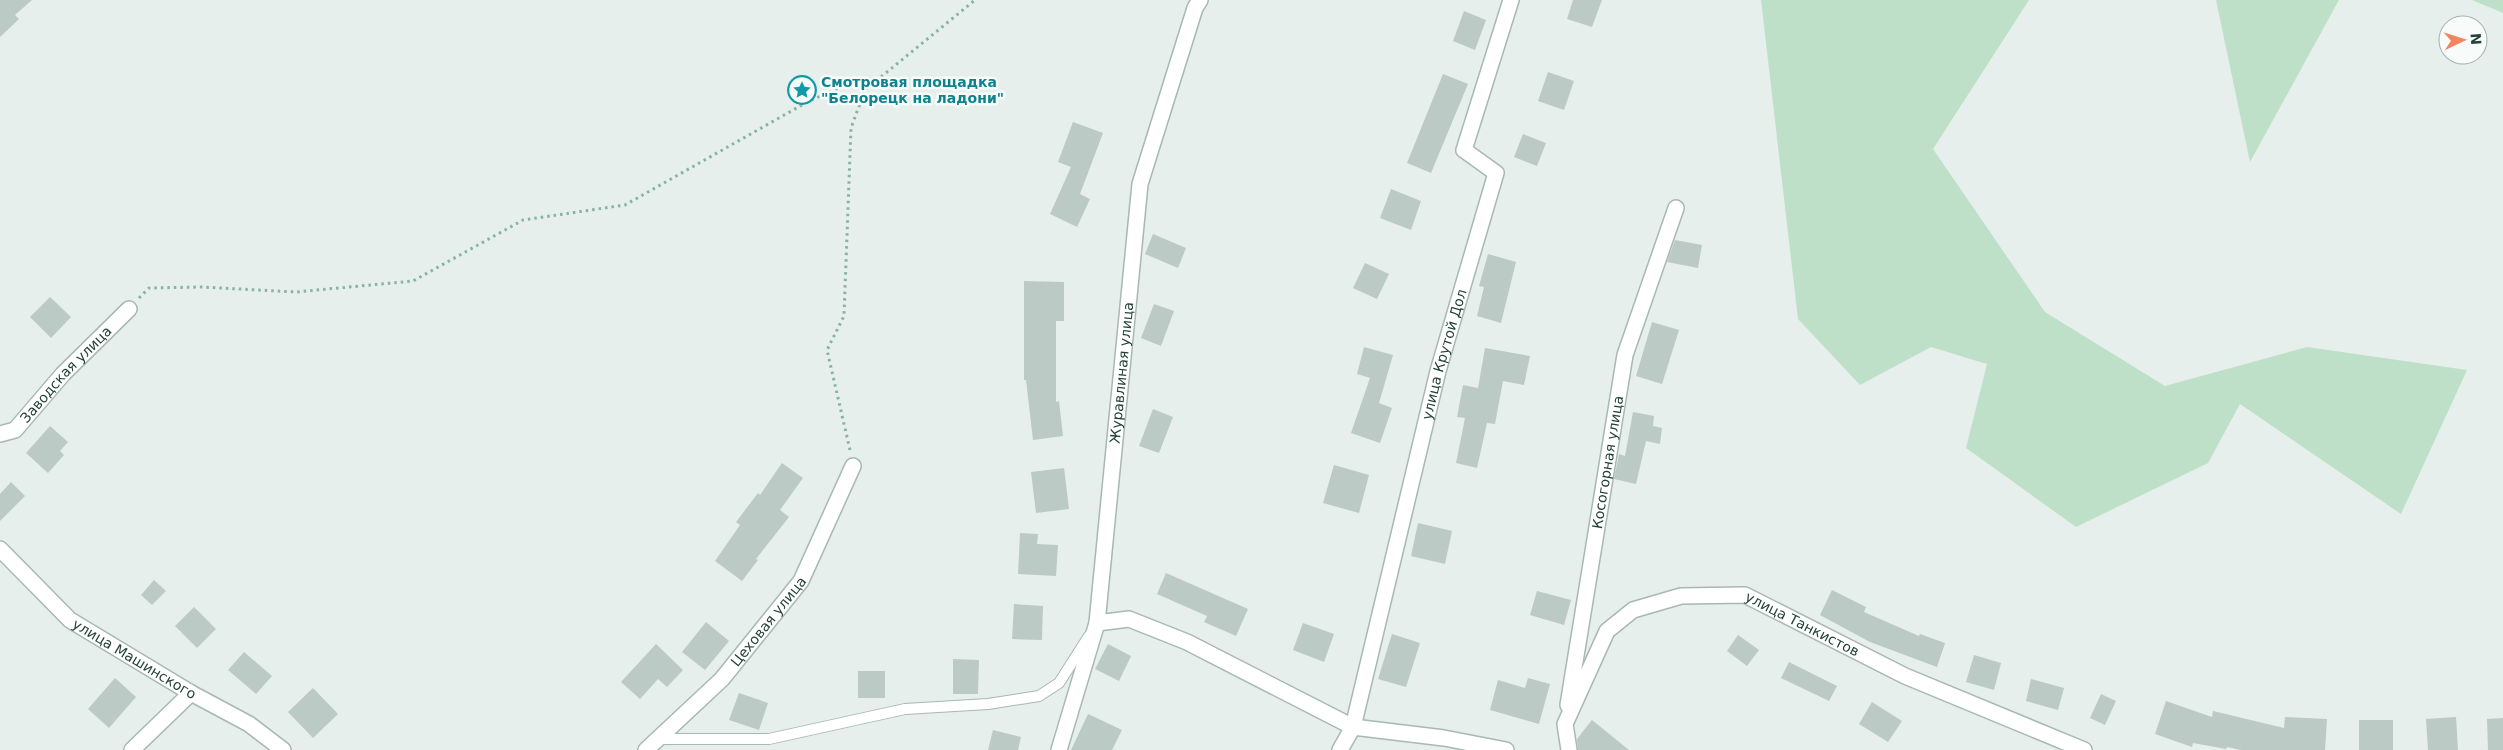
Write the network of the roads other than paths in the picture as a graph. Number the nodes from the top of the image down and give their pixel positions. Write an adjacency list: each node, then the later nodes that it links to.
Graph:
1 (1200, 0): 8 (street, Журавлиная улица)
2 (1511, 0): 11 (street, улица Крутой Дол)
3 (1676, 208): 10 (street, Косогорная улица)
4 (128, 309): 5 (street, Заводская улица)
5 (0, 434)
6 (853, 466): 12 (street, Цеховая улица)
7 (0, 549): 9 (street, улица Машинского)
8 (1097, 623): 11 (street); 12 (lane); 16 (street, Журавлиная улица)
9 (191, 693): 13 (street); 14 (street, улица Машинского)
10 (1565, 724): 19 (street); 20 (street, улица Танкистов)
11 (1353, 728): 17 (street, улица Крутой Дол); 18 (street)
12 (658, 739): 15 (street, Цеховая улица)
13 (132, 750)
14 (282, 750)
15 (646, 750)
16 (1058, 750)
17 (1340, 750)
18 (1506, 750)
19 (1569, 750)
20 (2084, 750)

